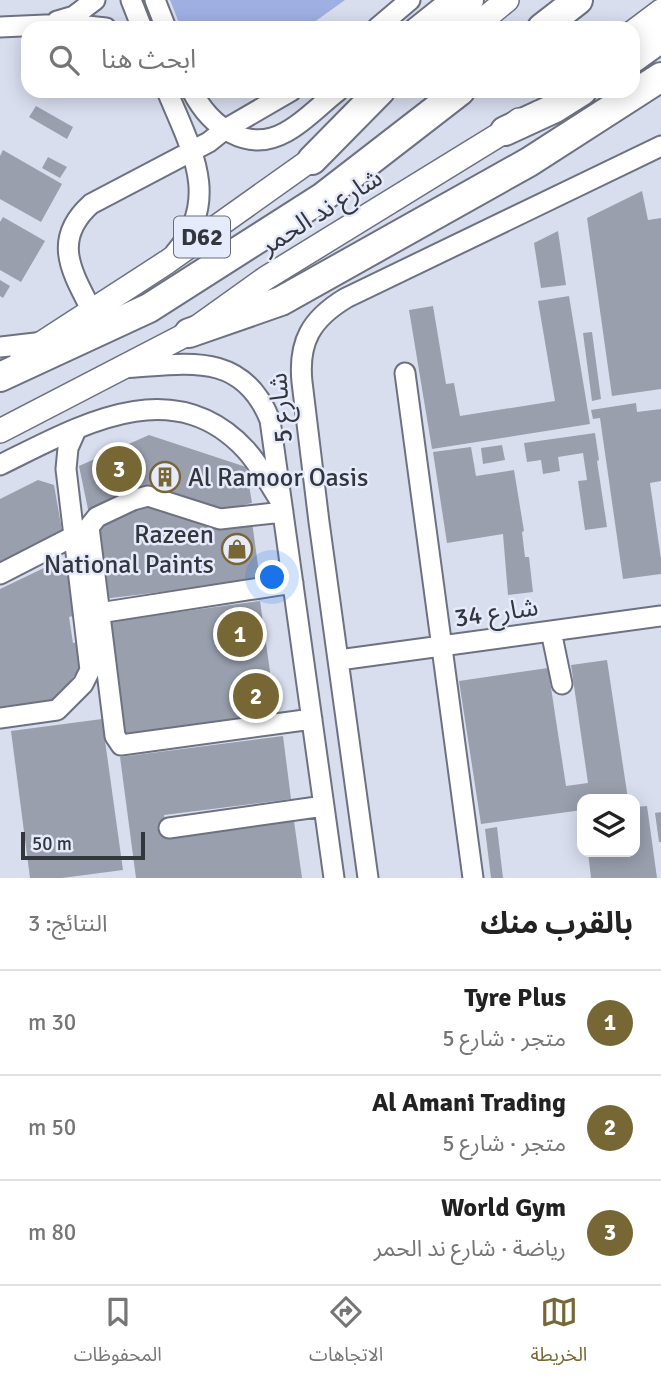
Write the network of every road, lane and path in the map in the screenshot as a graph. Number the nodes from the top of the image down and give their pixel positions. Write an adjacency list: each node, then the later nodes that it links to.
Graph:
1 (95, 0): 10 (street)
2 (131, 0): 11 (street)
3 (155, 0): 12 (street)
4 (410, 0): 13 (street)
5 (450, 0): 14 (street)
6 (469, 0): 15 (highway)
7 (507, 0): 16 (main road)
8 (578, 0): 17 (highway)
9 (661, 11): 20 (main road)
10 (54, 21)
11 (139, 21)
12 (163, 21)
13 (385, 21)
14 (424, 21)
15 (449, 21)
16 (482, 21)
17 (551, 21)
18 (21, 26): 19 (street)
19 (0, 27)
20 (640, 27)
21 (661, 38): 22 (highway)
22 (640, 53)
23 (661, 77): 24 (highway)
24 (640, 91)
25 (170, 98): 38 (street)
26 (197, 98): 35 (street)
27 (279, 98): 35 (street)
28 (329, 98): 35 (street)
29 (373, 98): 39 (highway)
30 (387, 98): 39 (main road, شارع ند الحمر / D62)
31 (451, 98): 48 (highway)
32 (547, 98): 36 (main road, شارع ند الحمر / D62)
33 (571, 98): 36 (highway)
34 (629, 98): 42 (highway)
35 (223, 130): 38 (street)
36 (505, 131): 42 (main road, شارع ند الحمر / D62)
37 (661, 146): 60 (street, شارع 5)
38 (191, 150): 40 (street); 41 (street)
39 (312, 160): 40 (main road, شارع ند الحمر / D62)
40 (167, 262): 41 (main road, شارع ند الحمر / D62)
41 (92, 311): 43 (main road, شارع ند الحمر / D62)
42 (189, 333): 45 (main road, شارع ند الحمر / D62)
43 (45, 342): 44 (street); 46 (main road, شارع ند الحمر / D62)
44 (0, 347)
45 (123, 368): 50 (main road, شارع ند الحمر / D62); 52 (street, شارع 5)
46 (0, 371)
47 (405, 373): 59 (street)
48 (0, 377)
49 (76, 430): 51 (street); 52 (street); 53 (street)
50 (0, 431)
51 (0, 466)
52 (283, 508): 55 (street, شارع 5); 56 (street)
53 (74, 536): 54 (street); 62 (street)
54 (0, 574)
55 (293, 583): 56 (street); 63 (street, شارع 5)
56 (99, 613): 63 (street)
57 (661, 616): 58 (street, شارع 34)
58 (551, 631): 59 (street, شارع 34); 61 (street)
59 (442, 646): 60 (street, شارع 34); 68 (street)
60 (338, 660): 67 (street, شارع 5)
61 (562, 684)
62 (0, 718)
63 (312, 719): 64 (street, شارع 5)
64 (324, 806): 65 (street); 66 (street, شارع 5)
65 (169, 828)
66 (334, 878)
67 (368, 878)
68 (474, 878)

